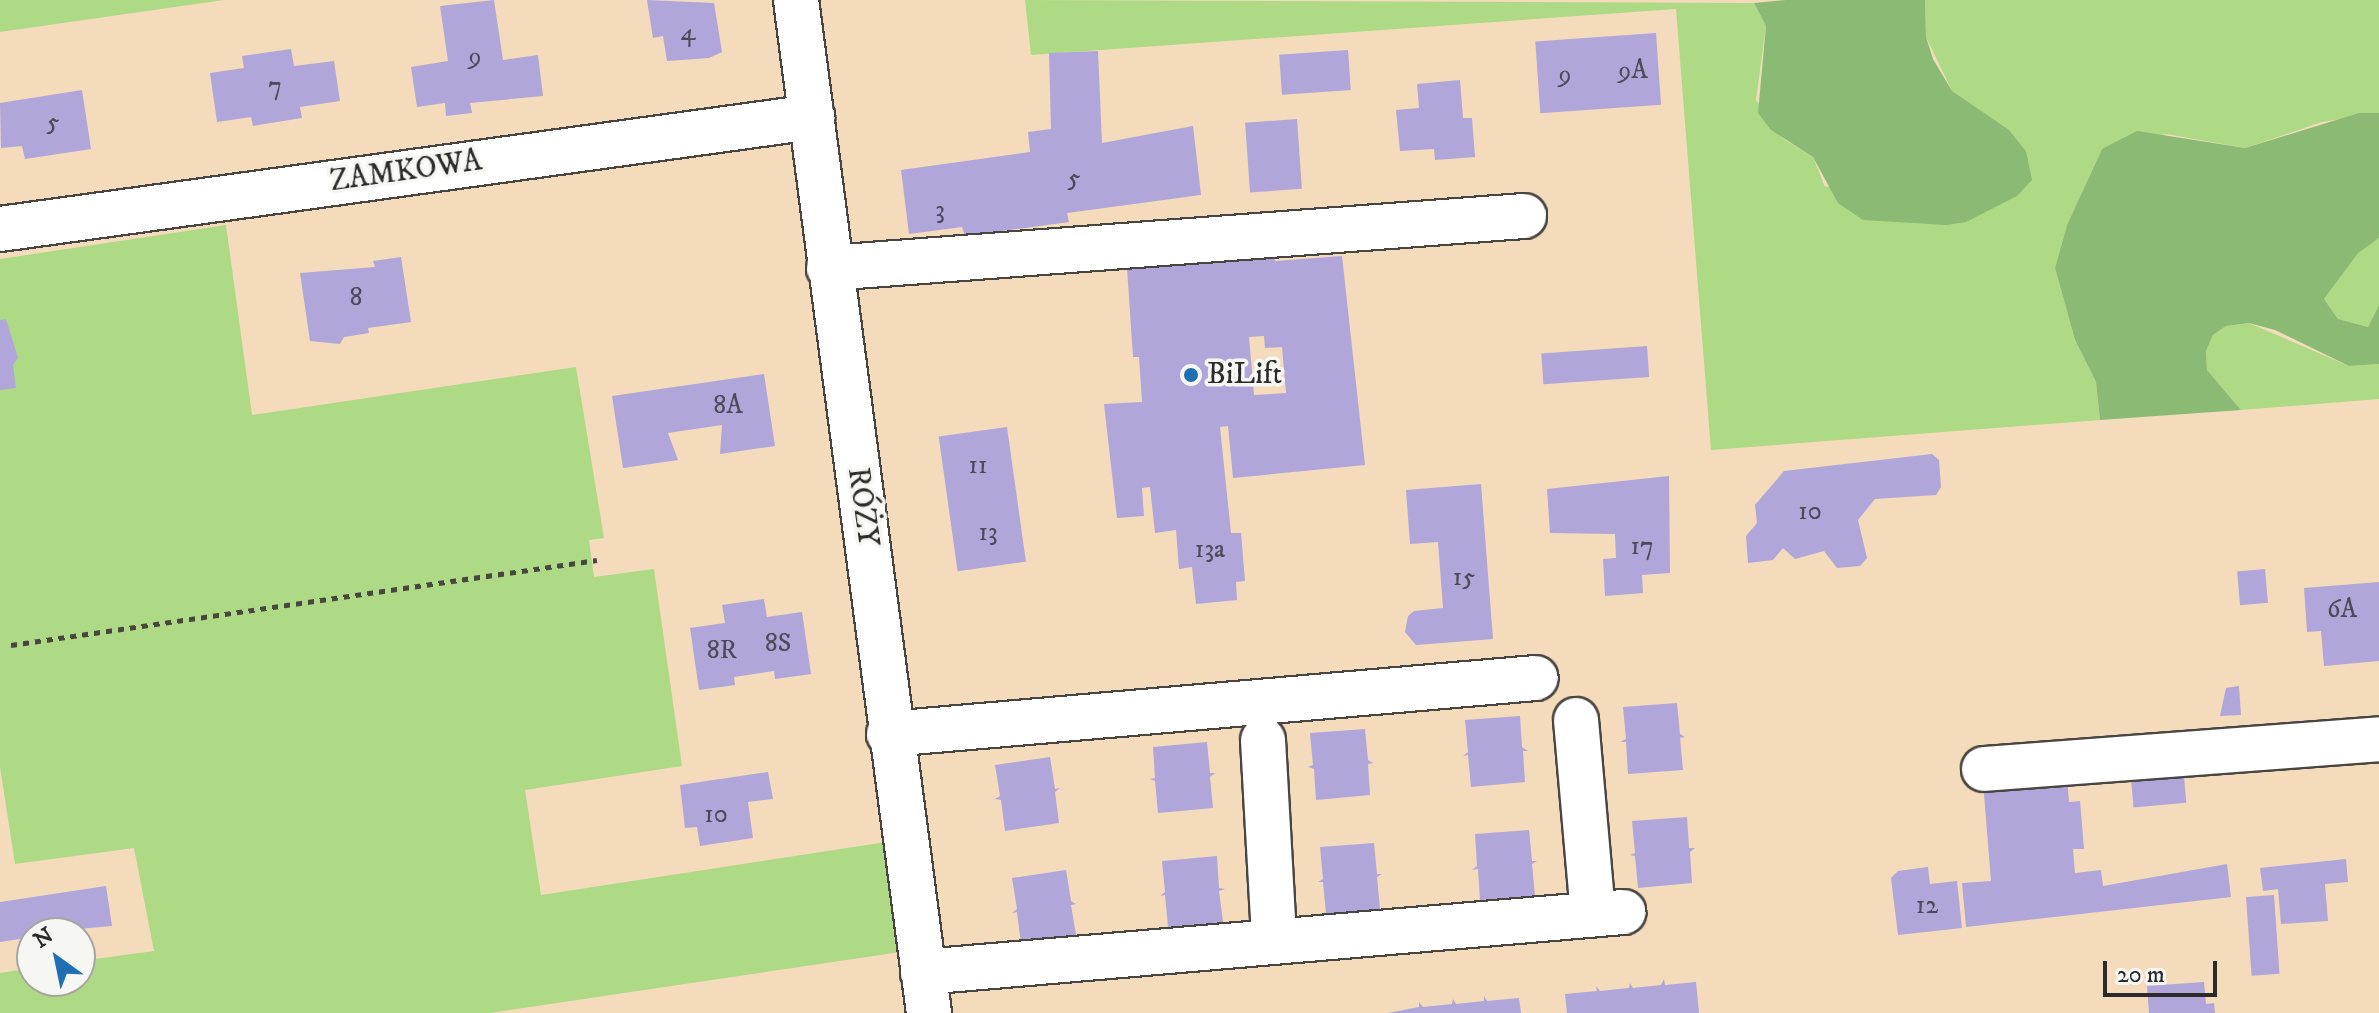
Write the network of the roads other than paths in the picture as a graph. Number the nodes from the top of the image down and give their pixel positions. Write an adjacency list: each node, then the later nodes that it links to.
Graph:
1 (796, 0): 2 (street, RÓŻY)
2 (812, 117): 4 (street, ZAMKOWA); 5 (street, RÓŻY)
3 (1524, 216): 5 (street)
4 (0, 229)
5 (829, 268): 8 (street, RÓŻY)
6 (1536, 678): 8 (street)
7 (1576, 720): 12 (street)
8 (889, 734): 13 (street, RÓŻY)
9 (2379, 739): 11 (street)
10 (1263, 740): 12 (street)
11 (1984, 769)
12 (1274, 938): 13 (street)
13 (926, 992)

